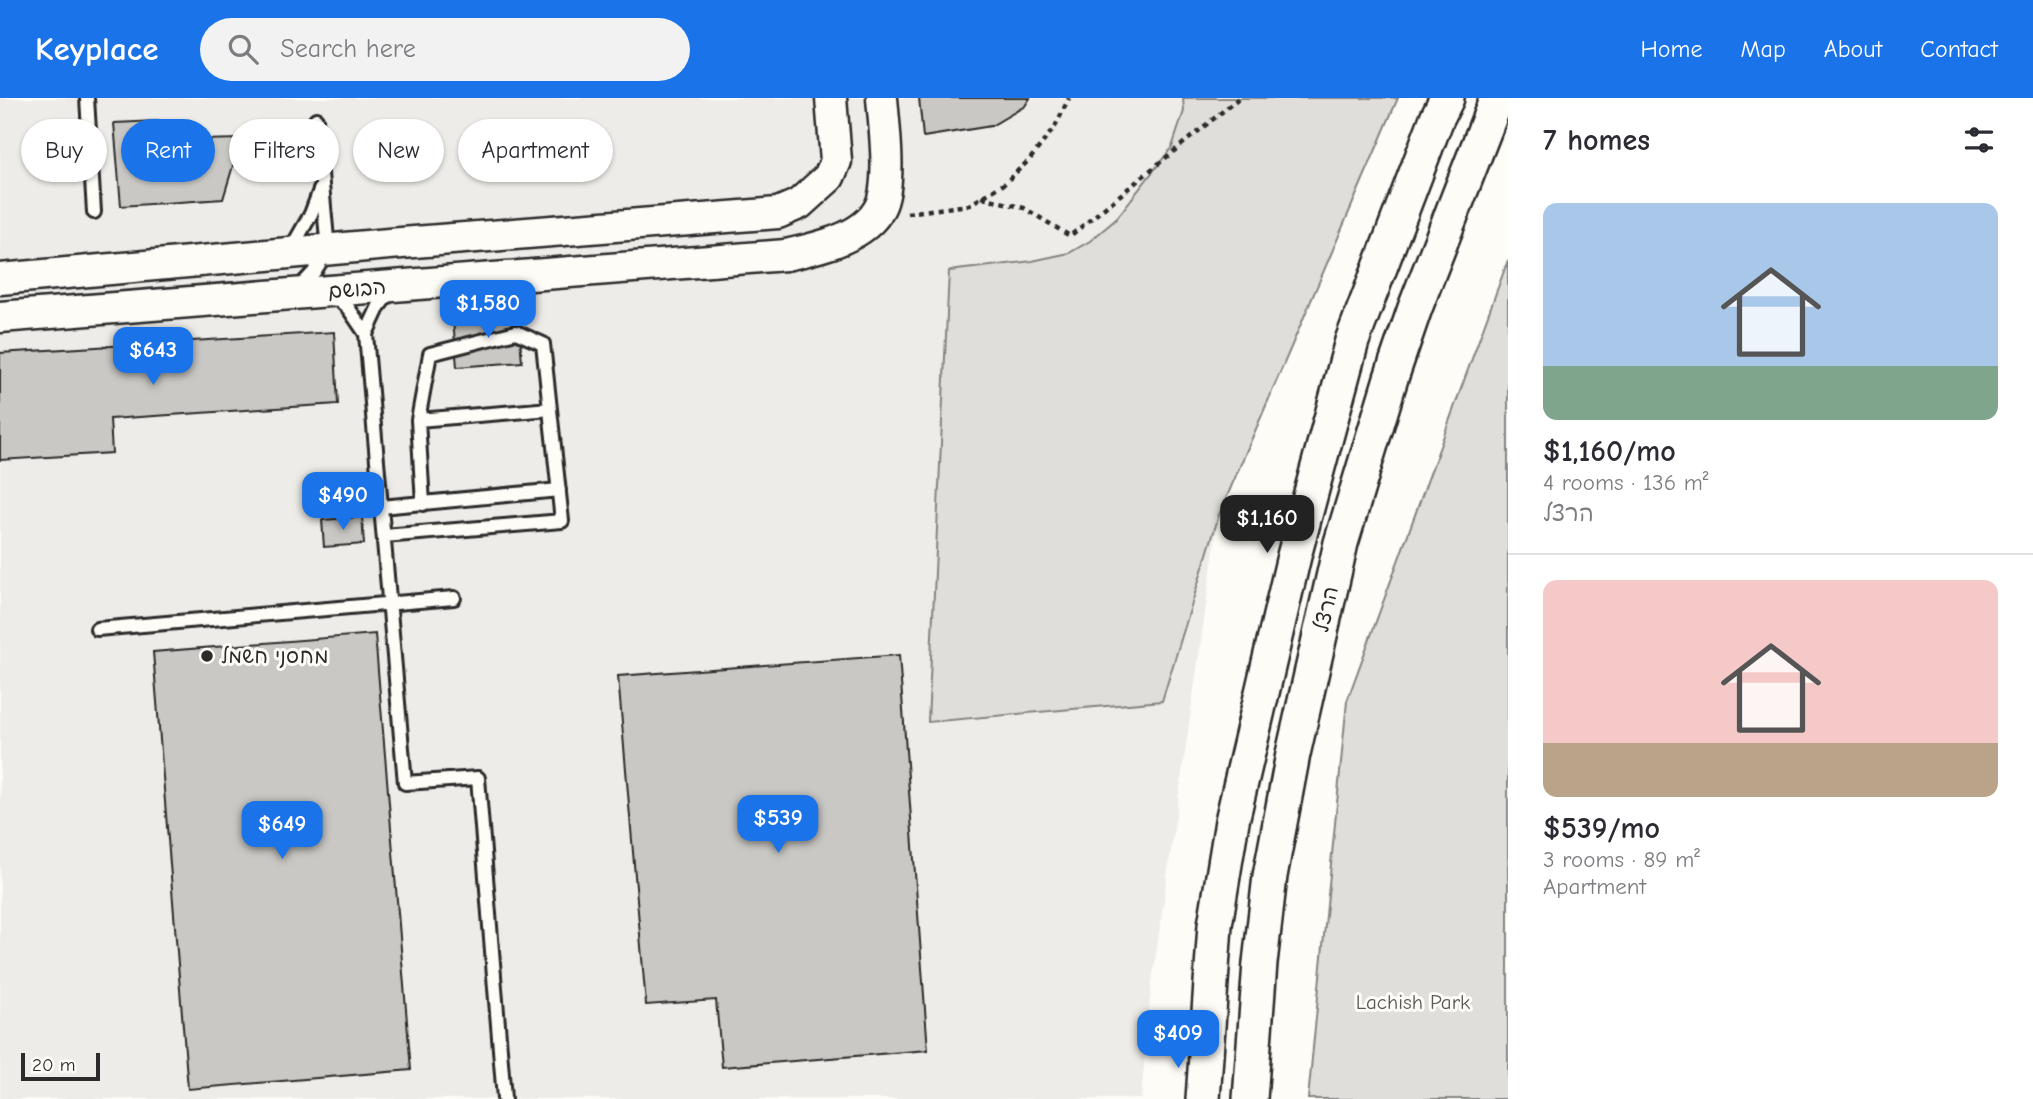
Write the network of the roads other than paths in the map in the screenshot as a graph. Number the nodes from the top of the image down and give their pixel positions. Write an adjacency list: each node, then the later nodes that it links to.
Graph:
1 (87, 98): 7 (lane)
2 (831, 98): 8 (street, הבושם)
3 (882, 98): 11 (street, הבושם)
4 (1447, 98): 26 (main road, הרצל)
5 (1497, 98): 27 (main road, הרצל)
6 (322, 183): 8 (lane); 9 (lane)
7 (93, 212)
8 (328, 250): 9 (street, הבושם); 13 (lane)
9 (289, 253): 10 (street, הבושם)
10 (0, 279)
11 (394, 286): 12 (street, הבושם); 15 (lane)
12 (330, 291): 13 (street, הבושם); 15 (lane)
13 (293, 295): 14 (street, הבושם)
14 (0, 317)
15 (366, 334): 20 (lane)
16 (550, 409): 17 (lane); 17 (lane); 18 (lane)
17 (418, 420): 19 (lane)
18 (559, 490): 19 (lane); 21 (lane)
19 (423, 504): 20 (lane)
20 (382, 507): 21 (lane)
21 (384, 536): 23 (lane)
22 (454, 598): 23 (lane)
23 (390, 602): 24 (lane); 25 (lane)
24 (97, 629)
25 (504, 1099)
26 (1203, 1099)
27 (1250, 1099)

